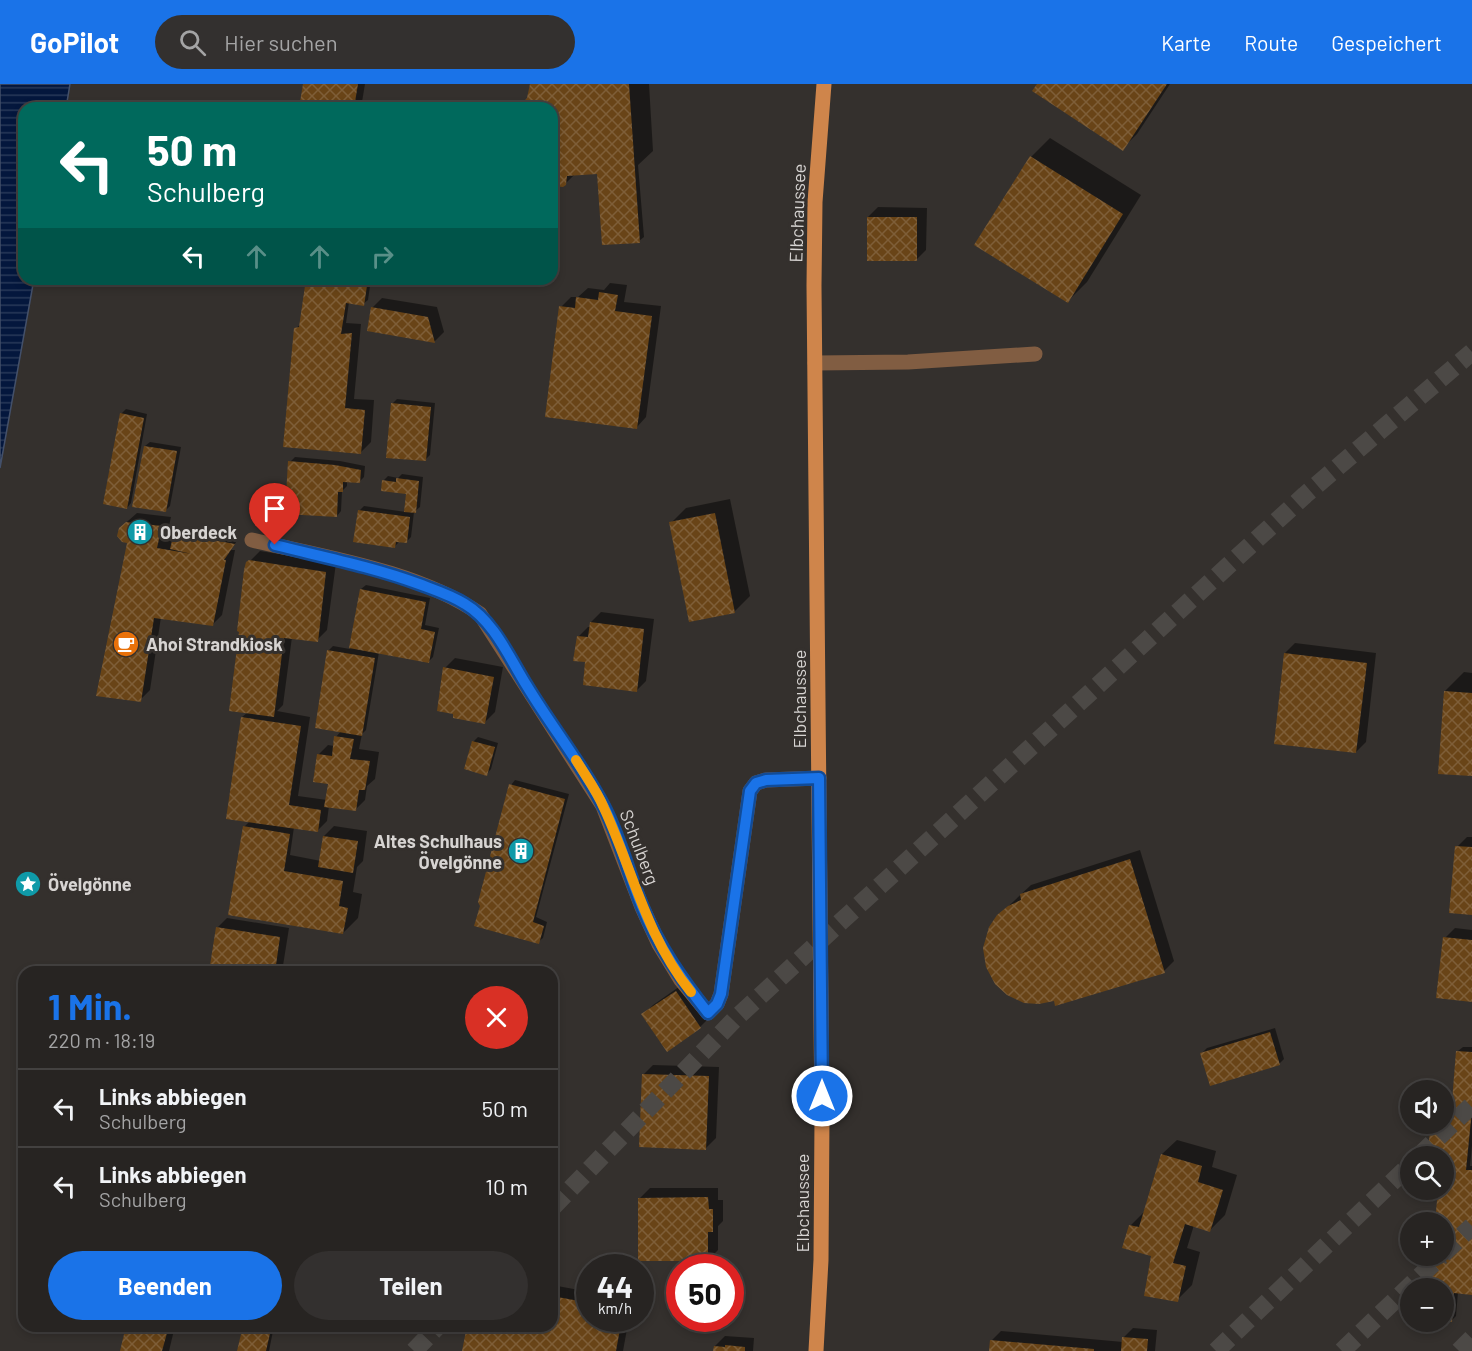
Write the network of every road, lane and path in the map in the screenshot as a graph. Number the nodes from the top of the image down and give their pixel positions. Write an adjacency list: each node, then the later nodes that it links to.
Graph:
1 (824, 84): 3 (main road, Elbchaussee)
2 (1035, 354): 3 (lane)
3 (815, 363): 5 (main road, Elbchaussee)
4 (252, 540): 5 (lane, Schulberg)
5 (819, 778): 6 (main road, Elbchaussee)
6 (816, 1351)

